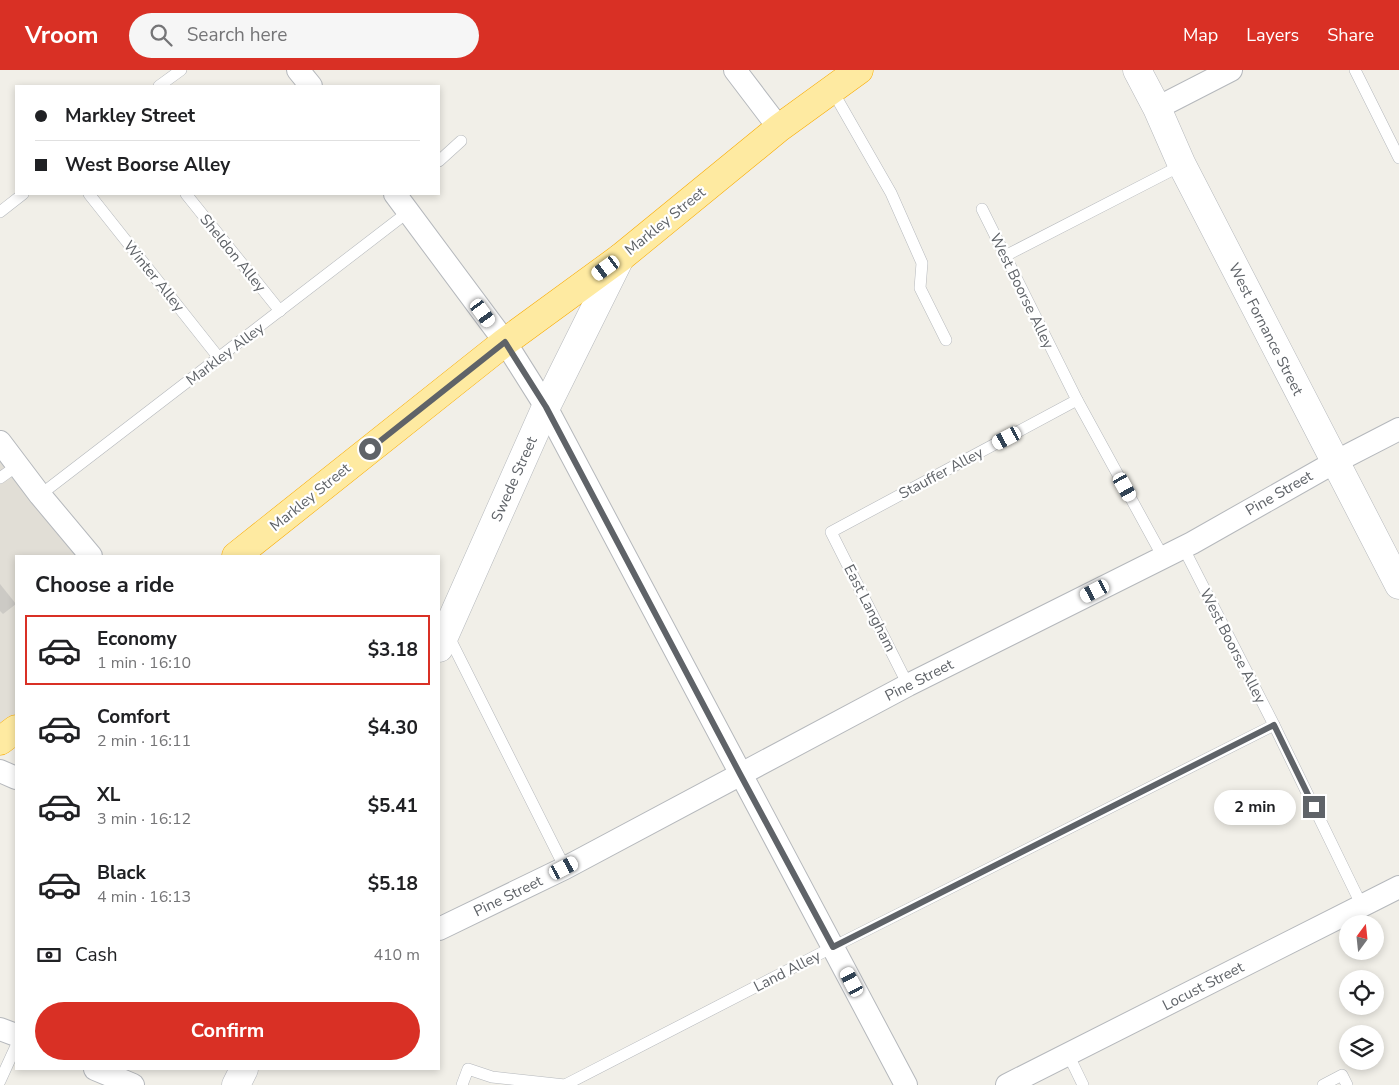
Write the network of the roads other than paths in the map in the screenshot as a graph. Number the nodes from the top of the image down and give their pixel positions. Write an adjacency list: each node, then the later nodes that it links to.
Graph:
1 (181, 70): 8 (lane)
2 (298, 70): 9 (street)
3 (735, 70): 12 (street)
4 (859, 70): 10 (highway, Markley Street)
5 (1137, 70): 11 (street, West Fornance Street)
6 (1231, 70): 11 (street)
7 (1355, 70): 14 (lane)
8 (160, 85)
9 (310, 85)
10 (832, 90): 12 (highway, Markley Street); 26 (lane)
11 (1157, 108): 16 (street, West Fornance Street)
12 (779, 128): 24 (highway, Markley Street)
13 (461, 142): 15 (lane)
14 (1399, 158)
15 (440, 159)
16 (1182, 165): 23 (lane); 33 (street, West Fornance Street)
17 (22, 195): 22 (lane)
18 (89, 195): 28 (lane, Winter Alley)
19 (187, 195): 25 (lane, Sheldon Alley)
20 (400, 199): 25 (lane, Markley Alley); 27 (street)
21 (982, 209): 23 (lane, West Boorse Alley)
22 (0, 212)
23 (1005, 256): 29 (lane, West Boorse Alley)
24 (620, 258): 27 (highway, Markley Street); 30 (street, Swede Street)
25 (280, 311): 28 (lane, Markley Alley)
26 (946, 340)
27 (505, 342): 30 (street); 39 (highway, Markley Street)
28 (219, 358): 35 (lane, Markley Alley)
29 (1077, 400): 36 (lane, Stauffer Alley); 40 (lane, West Boorse Alley)
30 (546, 407): 42 (street, Swede Street); 48 (street)
31 (1399, 429): 33 (street, Pine Street)
32 (0, 442): 34 (street)
33 (1334, 462): 37 (street, Pine Street); 41 (street, West Fornance Street)
34 (9, 472): 35 (street)
35 (40, 495): 38 (street)
36 (831, 532): 43 (lane, East Langham)
37 (1183, 547): 40 (street, Pine Street); 44 (lane, West Boorse Alley)
38 (90, 555)
39 (237, 555)
40 (1163, 557): 43 (street, Pine Street)
41 (1399, 585)
42 (443, 640): 50 (lane)
43 (908, 685): 48 (street, Pine Street)
44 (1274, 725): 52 (lane, West Boorse Alley); 54 (lane, Land Alley)
45 (15, 730): 46 (highway)
46 (0, 741)
47 (0, 771): 49 (street)
48 (740, 774): 50 (street, Pine Street); 54 (street)
49 (15, 778)
50 (564, 868): 53 (street, Pine Street)
51 (1399, 887): 52 (street, Locust Street)
52 (1362, 906): 58 (street, Locust Street)
53 (440, 929)
54 (833, 947): 64 (lane, Land Alley); 65 (street)
55 (0, 1028): 56 (street)
56 (15, 1035)
57 (15, 1048): 61 (lane)
58 (1068, 1054): 66 (street, Locust Street); 67 (lane)
59 (103, 1070): 62 (street)
60 (244, 1070): 63 (street)
61 (0, 1081)
62 (133, 1085)
63 (236, 1085)
64 (462, 1085)
65 (906, 1085)
66 (1008, 1085)
67 (1083, 1085)
68 (1323, 1085): 69 (lane)
69 (1347, 1085)

